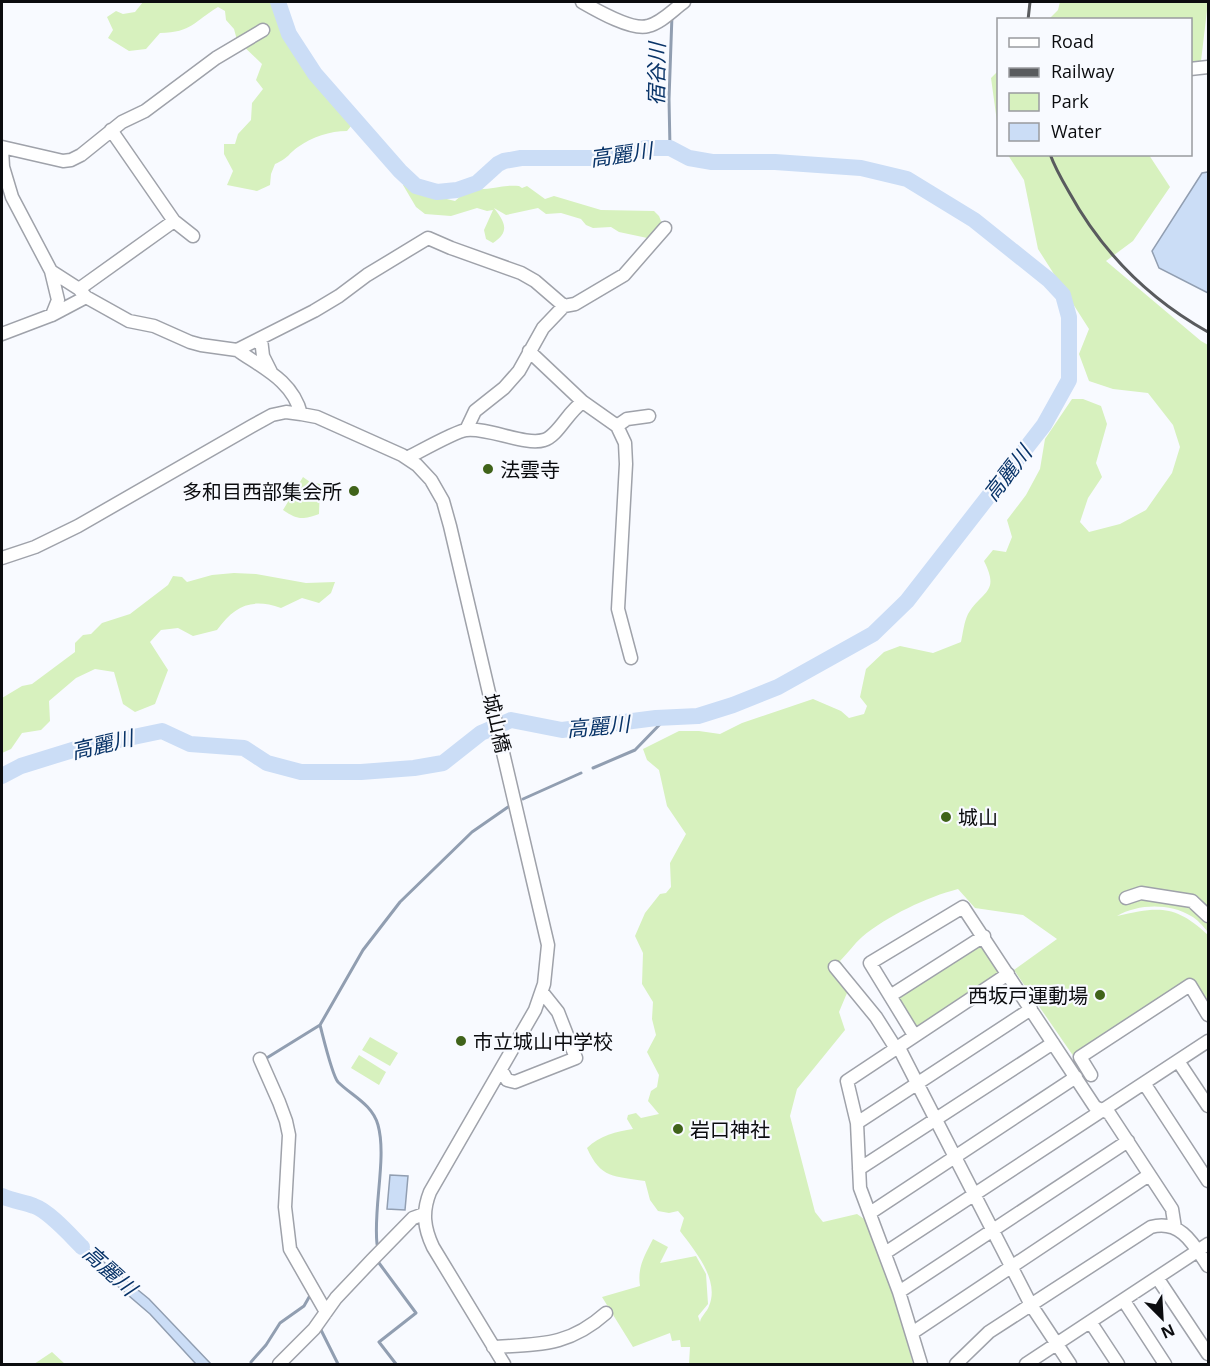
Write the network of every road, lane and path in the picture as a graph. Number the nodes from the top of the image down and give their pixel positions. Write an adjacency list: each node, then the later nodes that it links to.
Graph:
1 (582, 2): 2 (street)
2 (681, 4)
3 (263, 30): 6 (street)
4 (1209, 67): 5 (street)
5 (1192, 69)
6 (111, 130): 7 (street); 8 (street)
7 (2, 145): 11 (street)
8 (174, 222): 10 (street); 12 (street)
9 (665, 228): 13 (street)
10 (193, 236)
11 (51, 271): 12 (street); 14 (street)
12 (83, 293): 14 (street); 17 (street)
13 (564, 306): 16 (street); 18 (street)
14 (52, 315): 15 (street)
15 (2, 334)
16 (261, 339): 17 (street); 19 (street)
17 (237, 350): 19 (street)
18 (529, 351): 20 (street); 24 (street)
19 (271, 374): 21 (street)
20 (583, 402): 23 (street); 24 (street)
21 (301, 414): 25 (street, 城山橋); 26 (street, 城山橋)
22 (649, 416): 23 (street)
23 (617, 426): 27 (street)
24 (466, 430): 25 (street)
25 (407, 458): 33 (street, 城山橋)
26 (2, 558)
27 (631, 658)
28 (1126, 898): 29 (street)
29 (1209, 916)
30 (984, 936): 32 (street); 34 (street); 34 (street)
31 (835, 967): 40 (street)
32 (1008, 974): 35 (street); 37 (street)
33 (542, 992): 43 (street, 城山橋); 43 (street)
34 (890, 996): 37 (street)
35 (1031, 1009): 39 (street); 46 (street)
36 (1209, 1016): 44 (street)
37 (914, 1035): 40 (street)
38 (1209, 1041): 42 (street)
39 (1053, 1043): 45 (street); 50 (street)
40 (897, 1046): 46 (street); 51 (street)
41 (260, 1059): 70 (street)
42 (1178, 1060): 47 (street); 49 (street)
43 (501, 1069): 59 (street, 城山橋)
44 (1090, 1075)
45 (1076, 1077): 48 (street); 53 (street)
46 (917, 1083): 50 (street); 51 (street)
47 (1144, 1083): 48 (street); 56 (street)
48 (1103, 1105): 52 (street); 57 (street)
49 (1209, 1106)
50 (936, 1120): 53 (street); 54 (street)
51 (857, 1123): 54 (street)
52 (1128, 1141): 55 (street); 61 (street)
53 (955, 1157): 57 (street); 58 (street)
54 (859, 1169): 58 (street)
55 (1149, 1176): 60 (street); 64 (street)
56 (1209, 1181)
57 (975, 1195): 61 (street); 63 (street)
58 (870, 1213): 63 (street)
59 (424, 1214): 70 (street); 75 (street)
60 (1175, 1228): 62 (street); 69 (street)
61 (993, 1230): 64 (street); 67 (street)
62 (1203, 1247): 65 (street); 66 (street)
63 (885, 1253): 67 (street)
64 (1011, 1266): 69 (street); 73 (street)
65 (1209, 1266)
66 (1158, 1278): 68 (street); 76 (street)
67 (899, 1292): 73 (street)
68 (1124, 1301): 72 (street); 84 (street)
69 (1031, 1305): 74 (street); 80 (street)
70 (326, 1312): 77 (street)
71 (606, 1313): 75 (street)
72 (1091, 1323): 74 (street); 83 (street)
73 (912, 1333): 79 (street)
74 (1058, 1345): 81 (street); 82 (street)
75 (494, 1347): 78 (street)
76 (1209, 1354)
77 (279, 1365)
78 (504, 1365)
79 (921, 1365)
80 (956, 1365)
81 (1026, 1365)
82 (1070, 1365)
83 (1118, 1365)
84 (1165, 1365)

